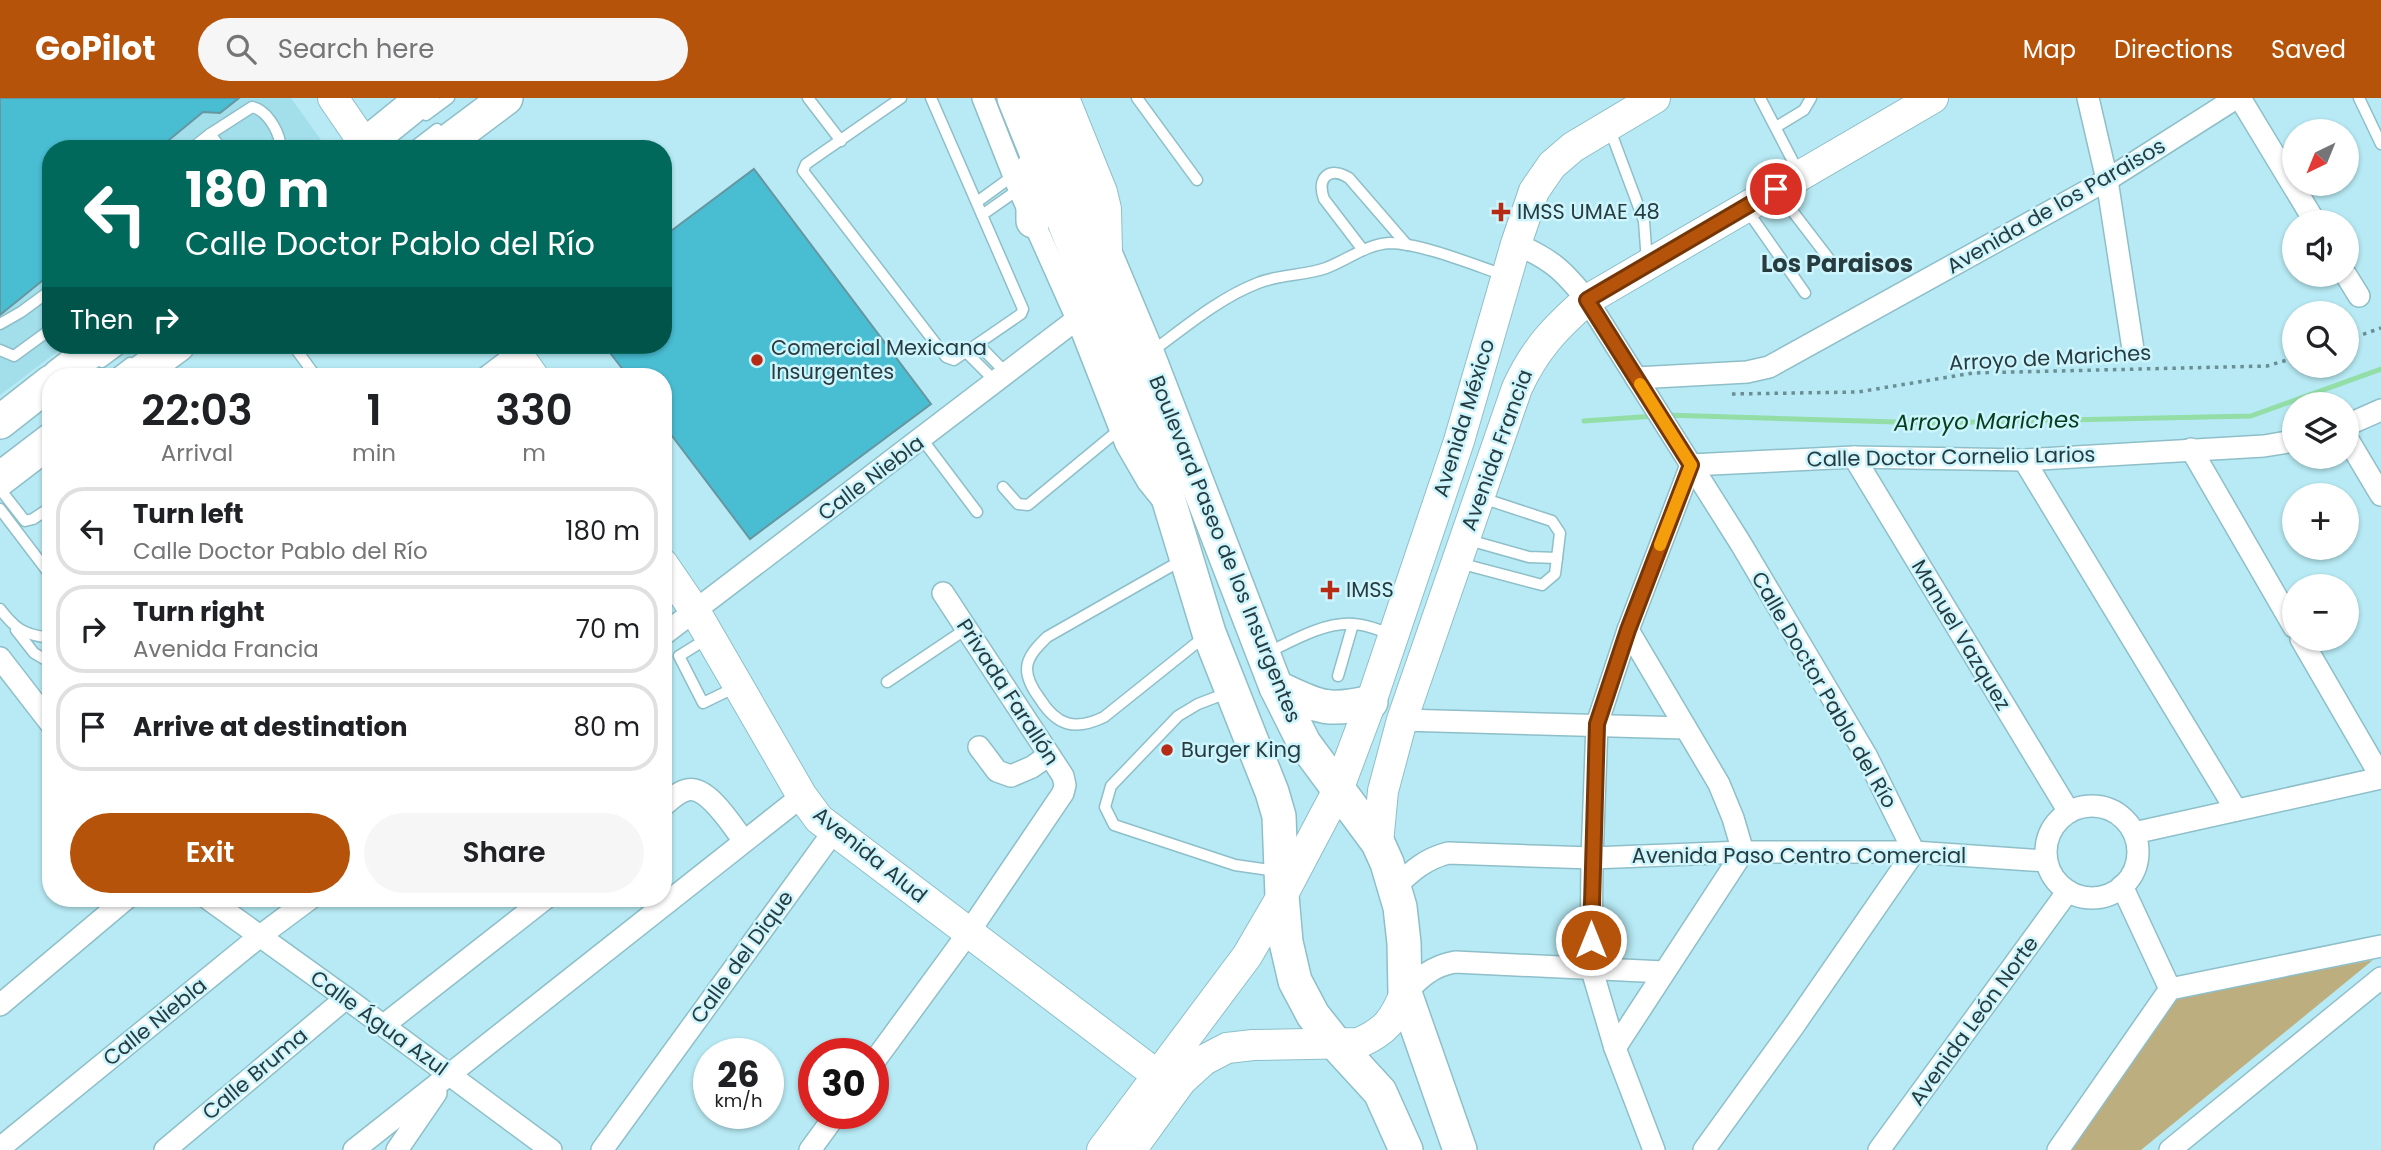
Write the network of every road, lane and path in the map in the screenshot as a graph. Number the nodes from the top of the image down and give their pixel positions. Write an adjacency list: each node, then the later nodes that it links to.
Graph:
1 (333, 98): 26 (street)
2 (449, 98): 18 (lane)
3 (506, 98): 22 (main road)
4 (808, 98): 28 (lane)
5 (901, 98): 28 (lane)
6 (931, 98): 35 (lane)
7 (983, 98): 33 (street)
8 (1064, 98): 43 (street)
9 (1137, 98): 31 (lane)
10 (1656, 98): 20 (street, Avenida México)
11 (1760, 98): 19 (lane)
12 (1811, 98): 19 (lane)
13 (1933, 98): 34 (street, Avenida Francia)
14 (2088, 98): 32 (street)
15 (2238, 98): 32 (street, Avenida de los Paraisos); 37 (street)
16 (2359, 98): 29 (lane)
17 (1025, 103): 30 (main road, Boulevard Paseo de los Insurgentes); 43 (main road, Boulevard Paseo de los Insurgentes)
18 (419, 111): 27 (main road)
19 (1776, 127): 34 (lane)
20 (1605, 128): 40 (street, Avenida México); 44 (lane)
21 (210, 134): 23 (lane); 24 (lane); 25 (lane)
22 (444, 134)
23 (202, 140)
24 (215, 140)
25 (280, 140)
26 (360, 140)
27 (375, 140)
28 (841, 141): 60 (lane)
29 (2381, 144)
30 (1032, 148): 39 (main road); 92 (main road, Boulevard Paseo de los Insurgentes)
31 (1197, 180)
32 (2107, 180): 58 (street); 70 (street, Avenida de los Paraisos)
33 (1016, 182): 35 (lane); 38 (lane); 39 (street)
34 (1788, 182): 36 (street, Avenida Francia); 45 (lane)
35 (977, 202): 38 (lane)
36 (1745, 207): 44 (street, Avenida Francia); 48 (lane)
37 (2308, 210)
38 (982, 215): 57 (lane)
39 (1033, 221): 52 (street)
40 (1516, 244): 46 (street, Avenida México); 51 (street, Calle Doctor Pablo del Río)
41 (1407, 245): 42 (lane); 42 (lane); 46 (lane)
42 (1363, 250): 62 (lane)
43 (1107, 258): 62 (main road, Boulevard Paseo de los Insurgentes)
44 (1647, 264): 51 (street, Avenida Francia)
45 (1833, 264)
46 (1507, 276): 109 (street, Avenida México)
47 (2353, 287): 49 (street)
48 (1805, 293)
49 (2359, 296)
50 (42, 297): 53 (lane)
51 (1587, 300): 70 (street, Calle Doctor Pablo del Río); 89 (street, Avenida Francia)
52 (1077, 319): 69 (street, Calle Niebla); 76 (street)
53 (0, 324)
54 (2381, 328): 56 (path)
55 (42, 336): 59 (lane)
56 (2359, 336)
57 (978, 344): 60 (lane); 69 (lane)
58 (2133, 349)
59 (0, 350)
60 (967, 353): 69 (lane)
61 (163, 354): 67 (main road)
62 (1148, 355): 112 (main road, Boulevard Paseo de los Insurgentes)
63 (96, 357): 66 (main road)
64 (520, 358): 68 (street)
65 (2282, 362): 72 (path, Arroyo de Mariches)
66 (75, 368)
67 (139, 368)
68 (502, 368)
69 (1002, 378): 77 (street, Calle Niebla)
70 (1636, 378): 84 (street, Calle Doctor Pablo del Río)
71 (42, 389): 75 (main road)
72 (1732, 394)
73 (2381, 410): 74 (street)
74 (2359, 420)
75 (0, 422)
76 (1120, 429): 86 (lane); 92 (street)
77 (922, 439): 91 (lane); 103 (street, Calle Niebla)
78 (2282, 443): 80 (street, Calle Doctor Cornelio Larios)
79 (42, 447): 85 (main road)
80 (2191, 449): 83 (street, Calle Doctor Cornelio Larios); 100 (street)
81 (1854, 457): 83 (street, Calle Doctor Cornelio Larios); 84 (street, Calle Doctor Cornelio Larios); 132 (street, Manuel Vazquez)
82 (2359, 458): 88 (street)
83 (2024, 460): 131 (street)
84 (1691, 465): 106 (street); 138 (street, Calle Doctor Pablo del Río)
85 (0, 479)
86 (1003, 487)
87 (0, 489): 93 (lane)
88 (2381, 495)
89 (1479, 497): 94 (street, Avenida Francia); 96 (lane)
90 (0, 509): 97 (lane)
91 (977, 512)
92 (1174, 512): 95 (main road, Boulevard Paseo de los Insurgentes)
93 (42, 513)
94 (1460, 550): 96 (lane); 96 (lane); 122 (street, Avenida Francia)
95 (1187, 557): 108 (main road, Boulevard Paseo de los Insurgentes); 108 (lane)
96 (1557, 558)
97 (42, 564)
98 (672, 578): 103 (street, Avenida Alud)
99 (943, 593): 105 (street, Privada Farallón)
100 (2282, 606)
101 (0, 609): 102 (lane)
102 (10, 622): 110 (lane); 114 (lane)
103 (703, 624): 107 (street, Calle Niebla); 117 (street, Avenida Alud); 117 (lane)
104 (1353, 624): 109 (lane); 112 (lane); 115 (lane)
105 (966, 629): 116 (lane); 126 (street, Privada Farallón)
106 (1628, 630): 123 (street); 124 (street)
107 (672, 633)
108 (1209, 633): 119 (main road, Boulevard Paseo de los Insurgentes)
109 (1394, 635): 120 (street, Avenida México)
110 (42, 636)
111 (2308, 651): 127 (street)
112 (1262, 655): 118 (main road, Boulevard Paseo de los Insurgentes)
113 (0, 658): 121 (street)
114 (42, 658)
115 (1338, 676)
116 (887, 682)
117 (738, 686): 129 (street, Avenida Alud)
118 (1276, 687): 120 (main road); 128 (main road, Boulevard Paseo de los Insurgentes)
119 (1232, 691): 141 (main road, Boulevard Paseo de los Insurgentes); 141 (lane)
120 (1371, 702): 128 (street, Avenida México)
121 (42, 706)
122 (1402, 720): 123 (street); 136 (street, Avenida Francia)
123 (1597, 724): 124 (street); 139 (street)
124 (1685, 728): 137 (street)
125 (979, 747): 126 (street)
126 (1049, 755): 151 (street, Privada Farallón)
127 (2381, 778): 131 (street)
128 (1338, 790): 136 (main road, Boulevard Paseo de los Insurgentes); 141 (street, Avenida México)
129 (802, 796): 133 (street, Avenida Alud); 135 (street)
130 (672, 799): 135 (street)
131 (2236, 810): 134 (street)
132 (2068, 812): 134 (street); 140 (street)
133 (834, 831): 151 (street, Avenida Alud); 173 (street, Calle del Dique)
134 (2134, 833): 142 (street)
135 (744, 841): 145 (street)
136 (1378, 843): 143 (main road, Boulevard Paseo de los Insurgentes)
137 (1743, 852): 138 (street, Avenida Paso Centro Comercial); 139 (street, Avenida Paso Centro Comercial); 155 (street)
138 (1914, 852): 140 (street, Avenida Paso Centro Comercial); 180 (street)
139 (1592, 858): 143 (street, Avenida Paso Centro Comercial); 154 (street)
140 (2046, 861): 144 (street)
141 (1282, 884): 163 (main road, Boulevard Paseo de los Insurgentes); 166 (street, Avenida México)
142 (2122, 886): 144 (street); 157 (street)
143 (1395, 887): 158 (main road, Boulevard Paseo de los Insurgentes)
144 (2068, 891): 181 (street, Avenida León Norte)
145 (672, 898)
146 (116, 907): 160 (street)
147 (220, 907): 152 (street, Calle Água Azul)
148 (299, 907): 152 (street, Calle Niebla)
149 (536, 907): 161 (street)
150 (660, 907): 165 (street)
151 (969, 932): 162 (street, Privada Farallón); 166 (street, Avenida Alud)
152 (260, 936): 159 (street, Calle Água Azul); 168 (street, Calle Niebla)
153 (2381, 946): 157 (street)
154 (1591, 967): 155 (street); 158 (street); 164 (street)
155 (1664, 972): 164 (street)
156 (2381, 978): 183 (street)
157 (2170, 989): 182 (street)
158 (1405, 993): 163 (street); 178 (main road, Boulevard Paseo de los Insurgentes)
159 (346, 998): 161 (street, Calle Água Azul); 169 (street, Calle Bruma)
160 (0, 1005)
161 (384, 1026): 165 (street, Calle Água Azul)
162 (889, 1041)
163 (1336, 1044): 176 (street); 177 (main road, Boulevard Paseo de los Insurgentes)
164 (1615, 1048): 179 (street)
165 (449, 1073): 170 (street); 171 (street); 172 (street, Calle Água Azul)
166 (1157, 1075): 175 (street, Avenida México)
167 (825, 1129): 174 (street)
168 (7, 1141)
169 (165, 1150)
170 (354, 1150)
171 (397, 1150)
172 (551, 1150)
173 (602, 1150)
174 (810, 1150)
175 (1102, 1150)
176 (1131, 1150)
177 (1406, 1150)
178 (1460, 1150)
179 (1654, 1150)
180 (1704, 1150)
181 (1879, 1150)
182 (2058, 1150)
183 (2170, 1150)

